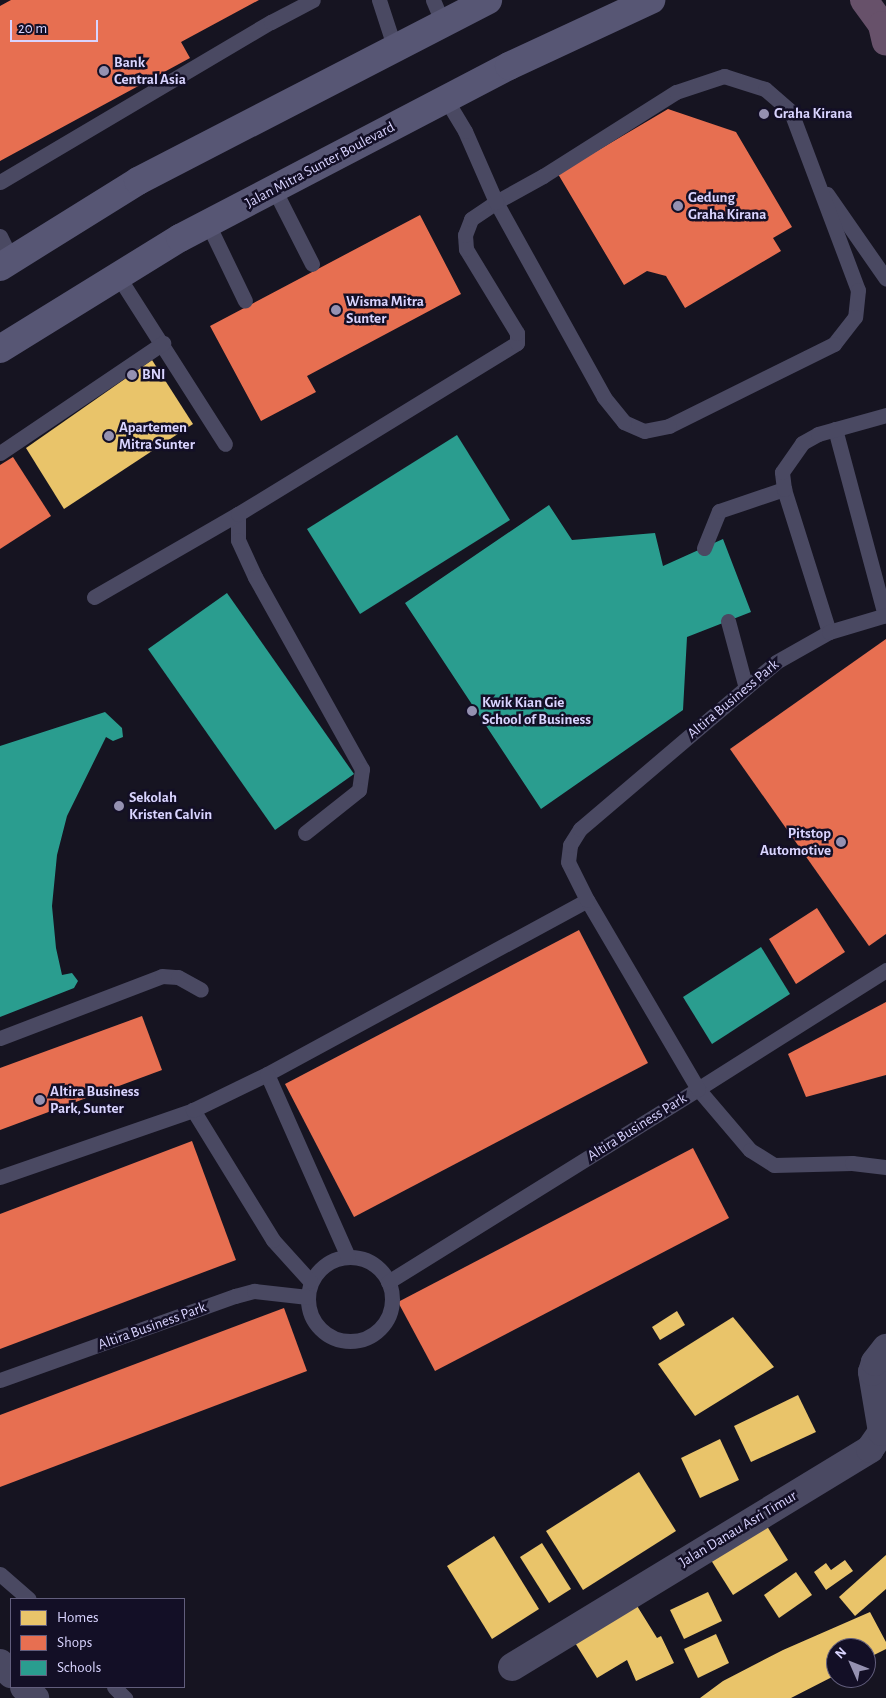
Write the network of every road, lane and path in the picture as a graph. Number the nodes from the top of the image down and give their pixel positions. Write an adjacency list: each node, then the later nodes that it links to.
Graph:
1 (313, 0): 11 (lane)
2 (379, 0): 8 (lane)
3 (488, 0): 6 (main road)
4 (651, 0): 9 (main road, Jalan Mitra Sunter Boulevard)
5 (864, 0): 7 (highway)
6 (438, 12): 8 (main road)
7 (886, 42)
8 (395, 49): 15 (main road)
9 (446, 99): 12 (main road, Jalan Mitra Sunter Boulevard); 13 (lane)
10 (817, 181): 13 (lane); 13 (lane); 18 (lane)
11 (0, 182)
12 (274, 189): 14 (main road, Jalan Mitra Sunter Boulevard); 16 (lane)
13 (496, 202): 27 (lane)
14 (208, 224): 17 (main road, Jalan Mitra Sunter Boulevard); 19 (lane)
15 (4, 254)
16 (312, 264)
17 (118, 276): 20 (lane); 21 (main road, Jalan Mitra Sunter Boulevard)
18 (886, 279)
19 (245, 301)
20 (163, 343): 24 (lane); 25 (lane)
21 (0, 349)
22 (886, 416): 23 (lane)
23 (835, 429): 26 (lane); 30 (lane)
24 (225, 444)
25 (0, 452)
26 (784, 489): 28 (lane); 32 (lane)
27 (238, 514): 29 (lane); 34 (lane)
28 (704, 548)
29 (94, 597)
30 (886, 615): 32 (lane, Altira Business Park)
31 (728, 621): 33 (lane)
32 (829, 632): 33 (lane, Altira Business Park)
33 (746, 688): 35 (lane, Altira Business Park)
34 (305, 833)
35 (587, 900): 39 (lane); 40 (lane, Altira Business Park)
36 (886, 970): 40 (lane)
37 (201, 990): 38 (lane)
38 (0, 1038)
39 (267, 1074): 41 (lane); 44 (lane)
40 (698, 1089): 42 (lane); 46 (lane, Altira Business Park)
41 (193, 1110): 43 (lane); 45 (lane)
42 (886, 1167)
43 (0, 1177)
44 (348, 1257): 45 (lane); 46 (lane)
45 (310, 1281): 47 (lane)
46 (388, 1282): 47 (lane)
47 (308, 1297): 49 (lane, Altira Business Park)
48 (886, 1348): 53 (street, Jalan Danau Asri Timur)
49 (0, 1380)
50 (0, 1574): 51 (lane)
51 (28, 1598)
52 (0, 1663): 54 (street)
53 (512, 1667)
54 (10, 1673)
55 (25, 1688): 57 (street)
56 (115, 1688): 58 (lane)
57 (35, 1698)
58 (125, 1698)

